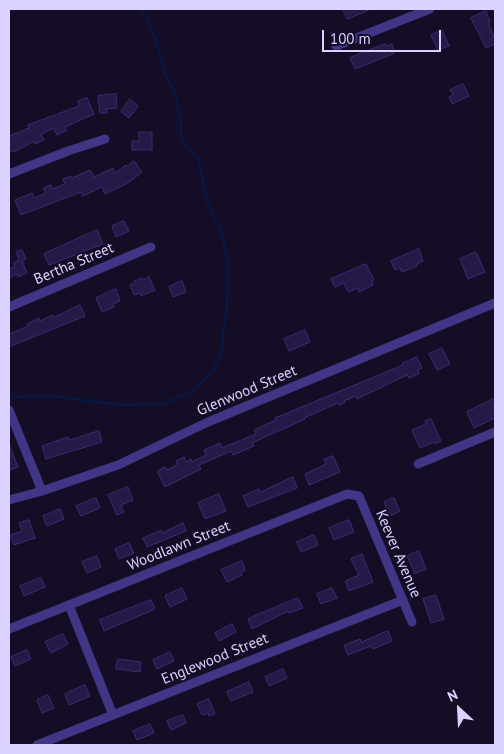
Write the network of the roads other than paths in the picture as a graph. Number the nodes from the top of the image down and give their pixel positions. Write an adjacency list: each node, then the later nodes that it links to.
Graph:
1 (430, 9): 2 (street)
2 (336, 46)
3 (105, 139): 4 (street)
4 (9, 174)
5 (151, 248): 7 (street, Bertha Street)
6 (495, 302): 11 (street, Glenwood Street)
7 (9, 307)
8 (9, 410): 11 (street)
9 (495, 432): 10 (street)
10 (418, 464)
11 (42, 491): 13 (street, Glenwood Street)
12 (359, 496): 14 (street, Keever Avenue); 15 (street, Woodlawn Street)
13 (9, 500)
14 (403, 600): 16 (street, Keever Avenue); 18 (street, Englewood Street)
15 (69, 605): 17 (street, Woodlawn Street); 18 (street)
16 (412, 622)
17 (9, 629)
18 (113, 714): 19 (street, Englewood Street)
19 (37, 745)

